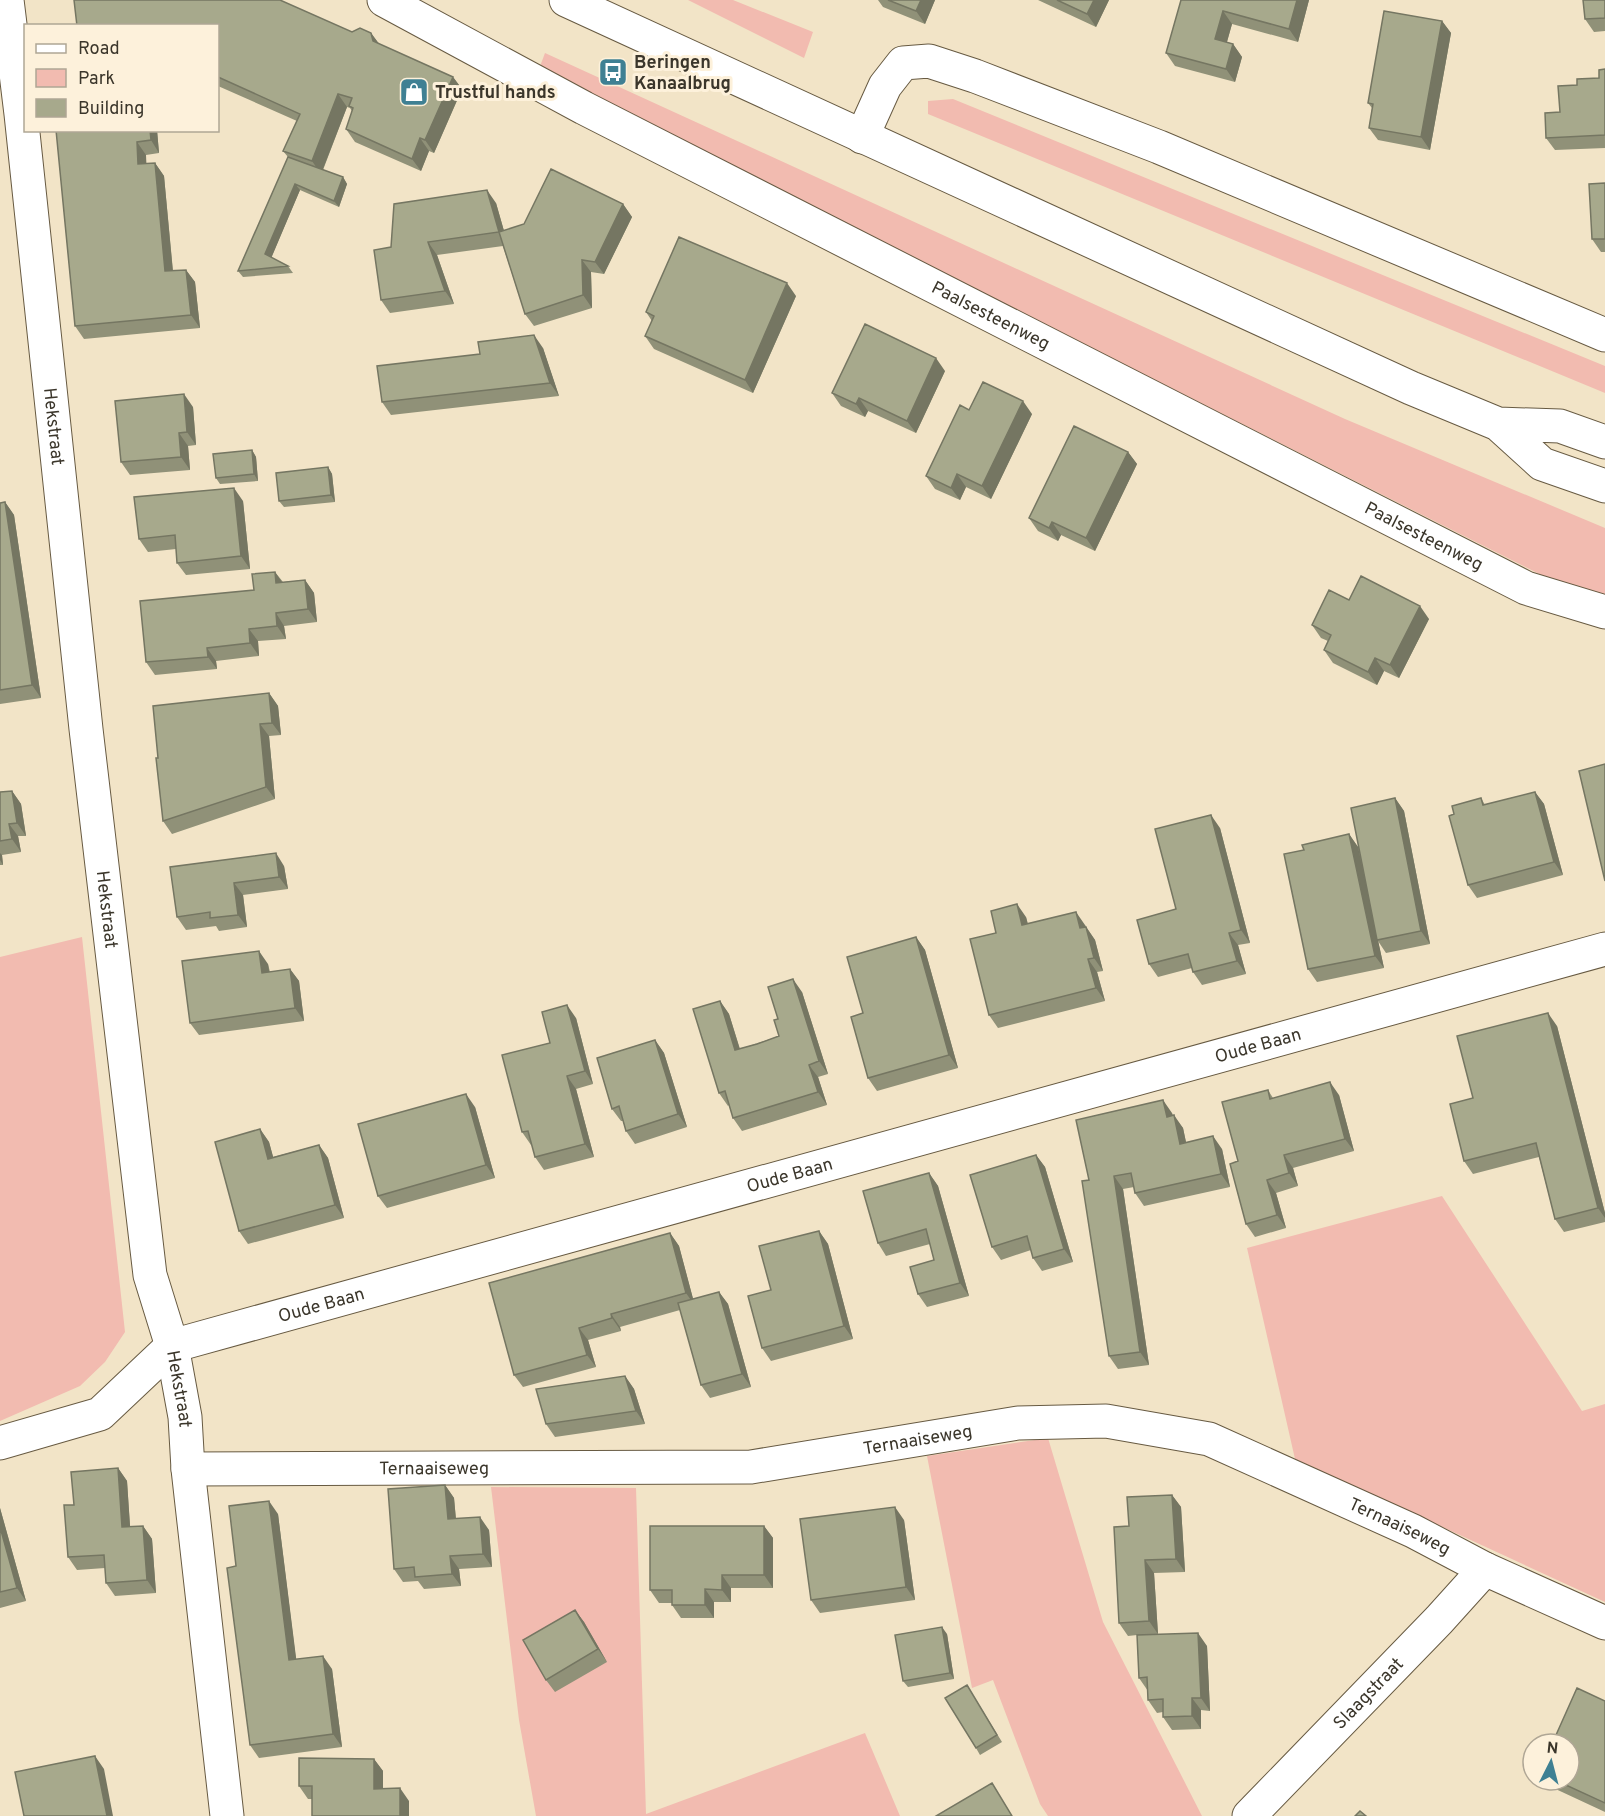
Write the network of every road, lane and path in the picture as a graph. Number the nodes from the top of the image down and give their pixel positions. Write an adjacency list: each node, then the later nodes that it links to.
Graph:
1 (7, 0): 11 (street, Hekstraat)
2 (384, 0): 9 (street, Paalsesteenweg)
3 (566, 0): 4 (street)
4 (862, 137): 5 (street); 6 (street)
5 (1605, 335)
6 (1498, 424): 7 (street); 8 (street)
7 (1605, 442)
8 (1605, 486)
9 (1605, 612)
10 (1605, 949): 11 (street, Oude Baan)
11 (172, 1346): 12 (street, Oude Baan); 13 (street, Hekstraat)
12 (0, 1443)
13 (188, 1469): 14 (street, Ternaaiseweg); 16 (street, Hekstraat)
14 (1485, 1569): 15 (street, Ternaaiseweg); 17 (street, Slaagstraat)
15 (1605, 1623)
16 (227, 1816)
17 (1250, 1816)

